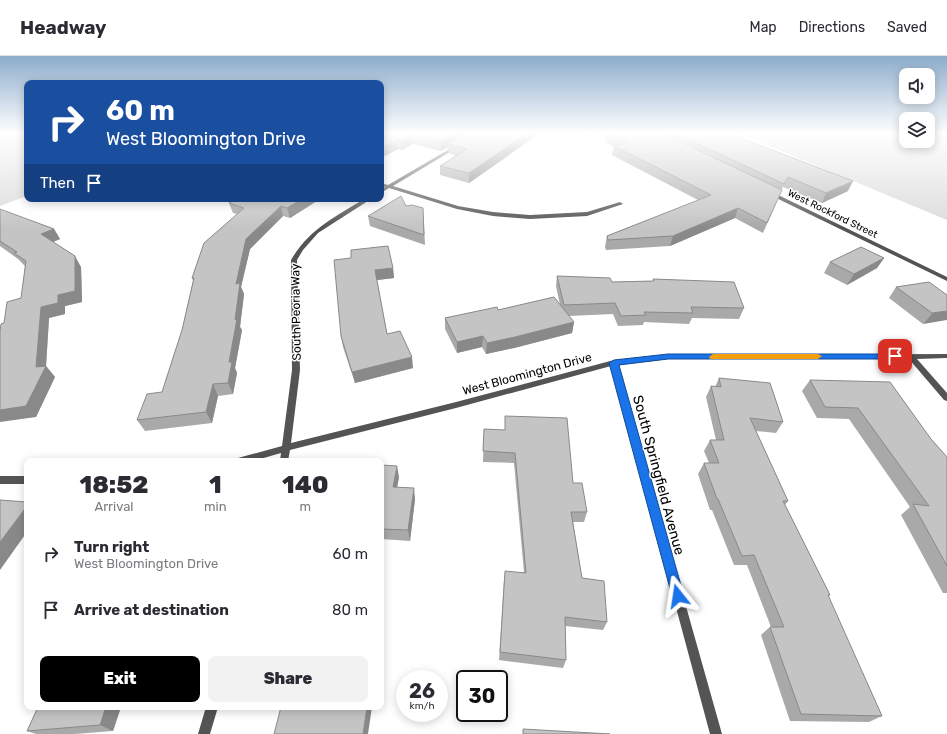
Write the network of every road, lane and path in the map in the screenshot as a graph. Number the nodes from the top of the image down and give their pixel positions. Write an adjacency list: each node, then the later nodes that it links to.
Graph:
1 (425, 165): 3 (street)
2 (384, 185): 3 (street)
3 (389, 187): 4 (street); 7 (street)
4 (384, 190)
5 (767, 191): 8 (street, West Rockford Street)
6 (363, 202): 13 (street, South Peoria Way)
7 (620, 204)
8 (947, 279)
9 (910, 356): 10 (street, West Bloomington Drive); 11 (street, West Bloomington Drive); 12 (street)
10 (947, 356)
11 (614, 363): 13 (street, West Bloomington Drive); 20 (street, South Springfield Avenue)
12 (947, 398)
13 (285, 448): 14 (street, West Bloomington Drive); 15 (street, South Peoria Way)
14 (251, 458)
15 (284, 458)
16 (0, 480): 17 (street)
17 (24, 480)
18 (211, 710): 19 (street)
19 (204, 734)
20 (716, 734)

